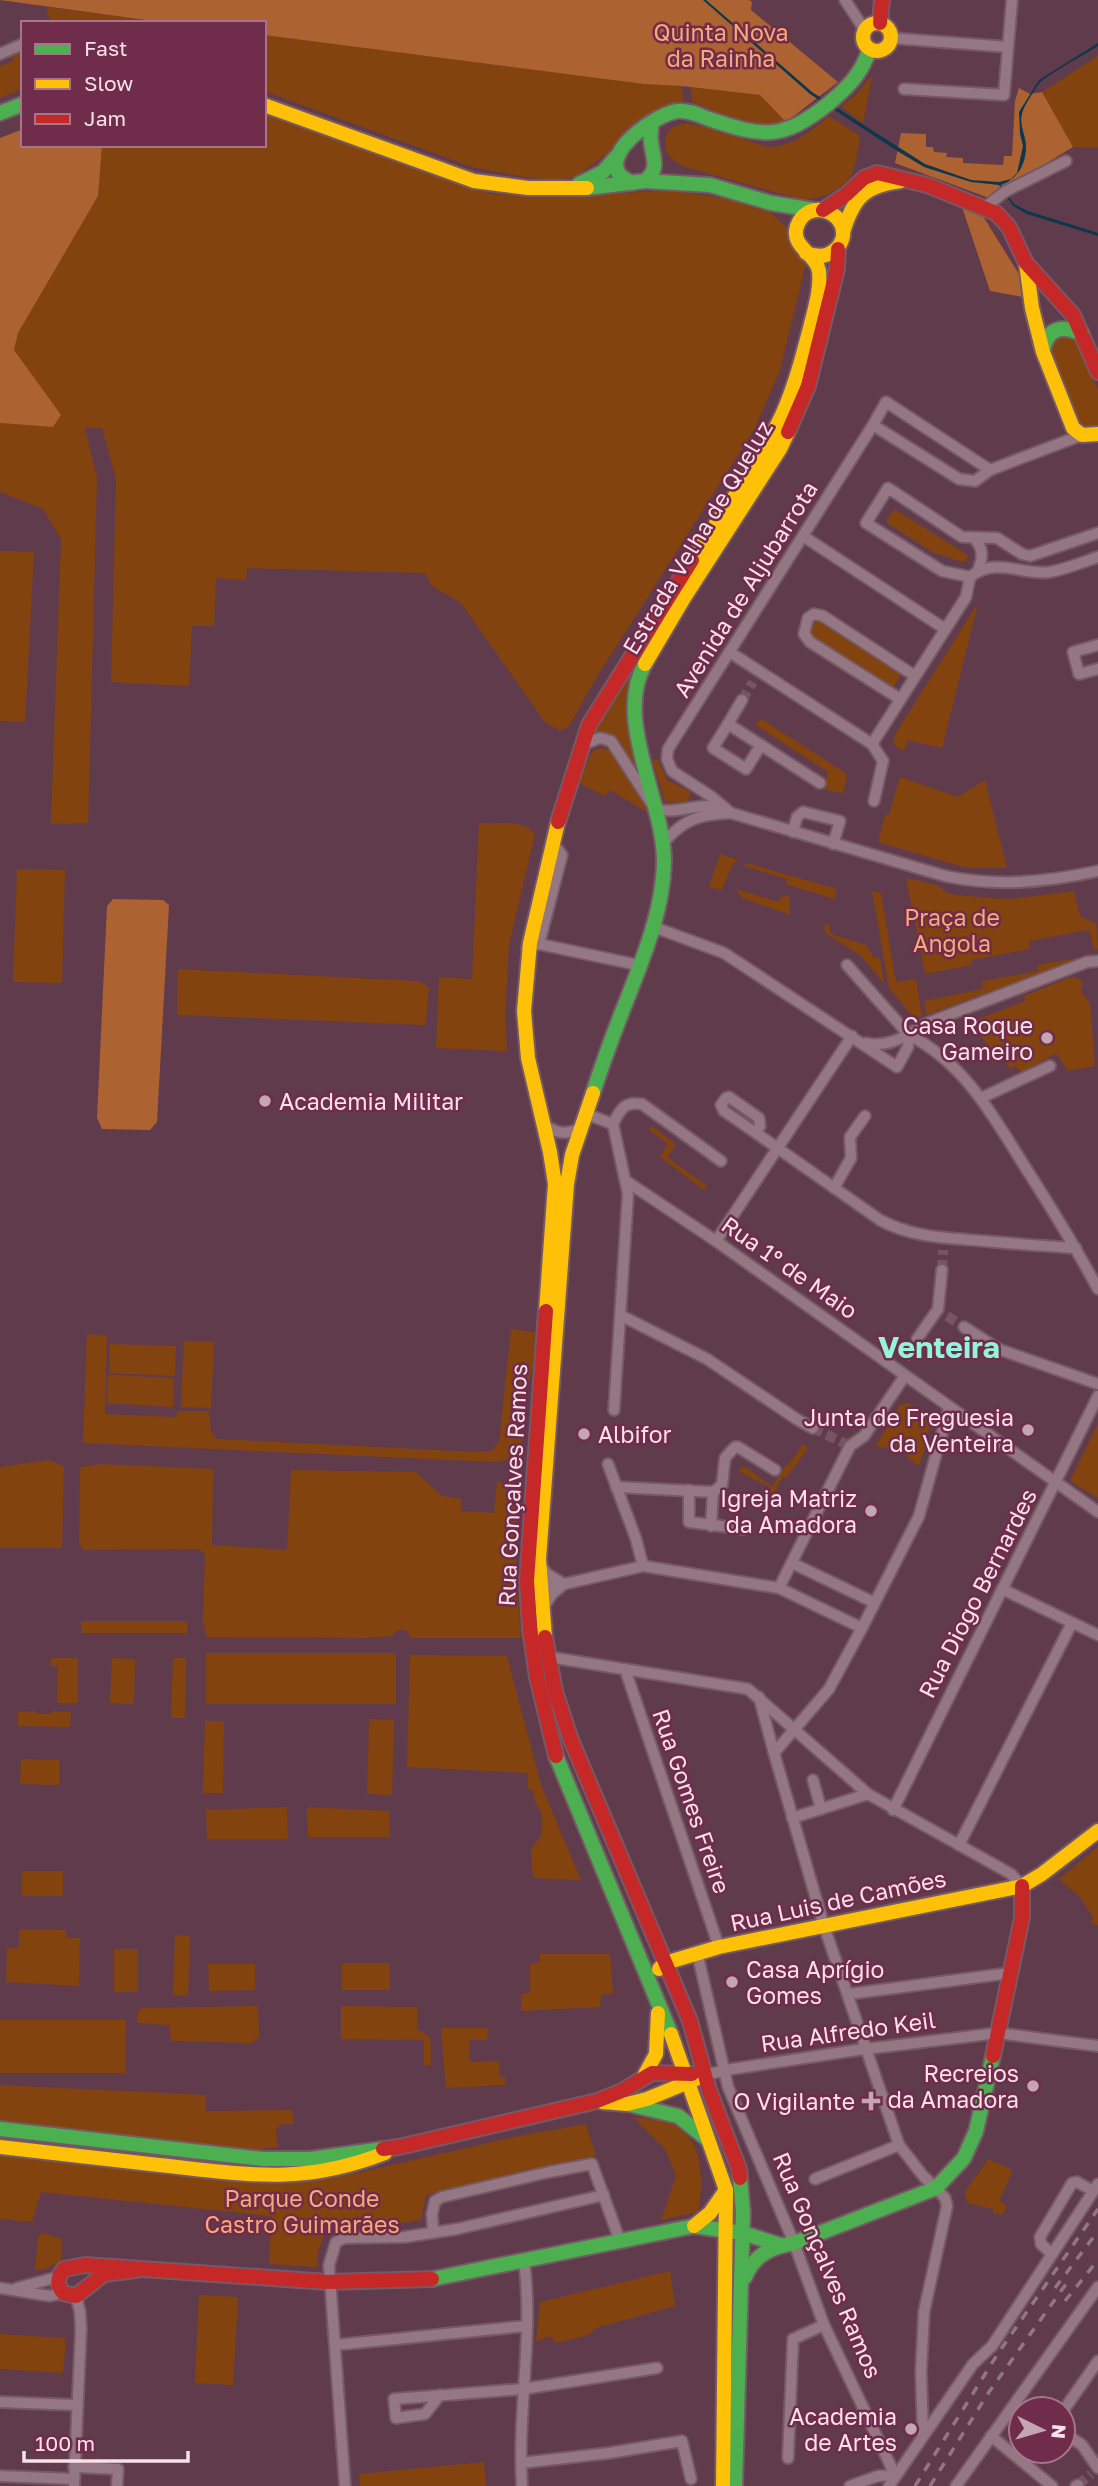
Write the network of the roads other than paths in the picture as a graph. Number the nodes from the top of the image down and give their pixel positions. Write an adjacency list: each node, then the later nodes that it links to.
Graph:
1 (845, 0): 5 (street)
2 (882, 0): 4 (main road)
3 (1012, 0): 8 (street)
4 (880, 23): 5 (main road); 6 (main road)
5 (864, 29): 9 (main road)
6 (891, 38): 8 (street); 9 (main road)
7 (21, 45): 10 (street)
8 (1008, 47): 11 (street)
9 (869, 50): 15 (main road)
10 (0, 54)
11 (904, 89)
12 (21, 105): 14 (main road)
13 (266, 106): 22 (main road)
14 (0, 113)
15 (652, 123): 16 (main road); 17 (main road)
16 (619, 153): 17 (main road); 20 (main road); 22 (main road)
17 (654, 155): 20 (main road); 21 (main road)
18 (1066, 161): 24 (street)
19 (913, 180): 24 (main road); 25 (main road); 26 (main road)
20 (638, 182): 21 (main road); 22 (main road)
21 (691, 183): 23 (main road)
22 (574, 186)
23 (771, 203): 25 (main road); 27 (main road)
24 (990, 203): 30 (main road)
25 (820, 210): 26 (main road); 27 (main road)
26 (843, 232): 28 (main road)
27 (795, 233): 29 (main road)
28 (838, 249): 29 (main road); 60 (main road, Estrada Velha de Queluz)
29 (806, 253): 54 (main road, Estrada Velha de Queluz)
30 (1026, 263): 31 (main road); 32 (main road)
31 (1082, 334): 32 (main road); 33 (main road)
32 (1043, 352): 36 (main road)
33 (1098, 372)
34 (873, 425): 37 (street); 37 (street, Avenida de Aljubarrota); 39 (street, Avenida de Aljubarrota)
35 (1098, 433): 36 (main road)
36 (1082, 435): 37 (street)
37 (990, 470)
38 (1098, 533): 41 (street)
39 (803, 536): 45 (street); 47 (street, Avenida de Aljubarrota)
40 (974, 538): 41 (street); 44 (street); 44 (street)
41 (1039, 555): 43 (street)
42 (1098, 557): 43 (street)
43 (1040, 571): 44 (street)
44 (974, 574): 45 (street)
45 (945, 629): 49 (street)
46 (1098, 645): 48 (street)
47 (731, 653): 53 (street); 57 (street, Avenida de Aljubarrota)
48 (1098, 669)
49 (915, 676): 50 (street); 50 (street)
50 (900, 699): 53 (street)
51 (742, 700): 52 (street)
52 (728, 724): 55 (street); 55 (street)
53 (872, 744): 58 (street)
54 (581, 745): 60 (street); 68 (main road, Rua Gonçalves Ramos)
55 (761, 745): 56 (street)
56 (820, 783)
57 (700, 789): 59 (street); 61 (street)
58 (874, 800)
59 (703, 806): 60 (street); 61 (street); 62 (street)
60 (655, 809): 64 (main road, Estrada Velha de Queluz)
61 (728, 810): 62 (street); 63 (street)
62 (684, 824): 64 (street)
63 (793, 832): 65 (street); 65 (street)
64 (663, 843): 67 (main road, Estrada Velha de Queluz)
65 (833, 844): 66 (street)
66 (1098, 871)
67 (651, 926): 70 (main road, Estrada Velha de Queluz); 73 (street)
68 (533, 946): 70 (street); 79 (main road, Rua Gonçalves Ramos)
69 (1098, 961): 72 (street)
70 (638, 965): 78 (main road, Rua Gonçalves Ramos)
71 (847, 965): 72 (street)
72 (909, 1035): 74 (street); 74 (street); 76 (street)
73 (852, 1036): 74 (street); 82 (street)
74 (863, 1043)
75 (1050, 1066): 76 (street)
76 (981, 1098): 88 (street)
77 (865, 1116): 85 (street)
78 (584, 1121): 79 (street); 80 (street); 111 (main road, Rua Gonçalves Ramos)
79 (543, 1124): 115 (main road, Rua Gonçalves Ramos)
80 (614, 1124): 83 (street); 84 (street)
81 (756, 1133): 82 (street)
82 (779, 1149): 85 (street); 87 (street)
83 (721, 1161)
84 (626, 1181): 87 (street, Rua 1º de Maio); 92 (street)
85 (834, 1188): 86 (street)
86 (945, 1238): 88 (street); 89 (street)
87 (716, 1241): 96 (street, Rua 1º de Maio)
88 (1076, 1248): 91 (street)
89 (943, 1250)
90 (942, 1270): 94 (street)
91 (1098, 1289)
92 (622, 1316): 100 (street); 101 (street)
93 (964, 1327): 97 (street)
94 (917, 1339)
95 (905, 1359): 96 (street)
96 (901, 1373): 99 (street, Rua 1º de Maio); 112 (street)
97 (1098, 1384)
98 (1098, 1396): 104 (street, Rua Diogo Bernardes)
99 (949, 1408): 104 (street, Rua 1º de Maio); 118 (street)
100 (614, 1410)
101 (813, 1428)
102 (608, 1464): 105 (street)
103 (775, 1470): 107 (street)
104 (1055, 1483): 108 (street, Rua 1º de Maio); 117 (street, Rua Diogo Bernardes)
105 (616, 1487): 106 (street); 113 (street)
106 (689, 1490): 107 (street); 109 (street)
107 (713, 1492): 109 (street)
108 (1098, 1512)
109 (711, 1526): 110 (street)
110 (744, 1529)
111 (539, 1563): 114 (street); 115 (main road, Rua Gonçalves Ramos)
112 (792, 1563): 116 (street); 118 (street)
113 (643, 1566): 114 (street); 116 (street)
114 (565, 1584): 115 (street); 119 (street)
115 (533, 1586): 119 (main road, Rua Gonçalves Ramos); 141 (main road, Rua Gonçalves Ramos)
116 (779, 1588): 121 (street)
117 (1002, 1590): 120 (street); 131 (street, Rua Diogo Bernardes)
118 (875, 1603): 121 (street)
119 (542, 1610): 123 (main road, Rua Gonçalves Ramos)
120 (1072, 1623): 122 (street); 134 (street)
121 (862, 1628): 126 (street)
122 (1098, 1635)
123 (549, 1657): 124 (street); 139 (main road, Rua Gonçalves Ramos)
124 (625, 1669): 125 (street); 137 (street, Rua Gomes Freire)
125 (759, 1698): 126 (street); 127 (street)
126 (796, 1730): 127 (street); 129 (street)
127 (774, 1753): 132 (street)
128 (813, 1780): 130 (street)
129 (868, 1794): 130 (street); 131 (street)
130 (821, 1809): 132 (street)
131 (893, 1810): 134 (street)
132 (792, 1818): 136 (street)
133 (1098, 1831): 135 (main road)
134 (959, 1845): 135 (street)
135 (1022, 1885): 136 (main road, Rua Luis de Camões); 140 (main road)
136 (824, 1926): 137 (main road, Rua Luis de Camões); 142 (street)
137 (719, 1947): 138 (main road, Rua Luis de Camões)
138 (697, 1952): 139 (main road, Rua Luis de Camões); 147 (street, Rua Gonçalves Ramos)
139 (665, 1963): 141 (main road); 148 (main road, Rua Gonçalves Ramos)
140 (1010, 1973): 142 (street); 144 (main road)
141 (650, 1979): 143 (main road, Rua Gonçalves Ramos)
142 (849, 1994): 146 (street)
143 (658, 2005): 149 (main road); 150 (main road, Rua Gonçalves Ramos)
144 (998, 2033): 145 (street, Rua Alfredo Keil); 146 (street, Rua Alfredo Keil); 162 (main road)
145 (1098, 2046)
146 (866, 2049): 147 (street, Rua Alfredo Keil); 155 (street)
147 (723, 2071): 148 (street, Rua Alfredo Keil); 170 (street, Rua Gonçalves Ramos)
148 (704, 2075): 150 (main road); 168 (main road, Rua Gonçalves Ramos)
149 (643, 2077): 150 (main road); 151 (main road)
150 (687, 2078): 152 (main road); 154 (main road, Rua Gonçalves Ramos)
151 (597, 2101): 152 (main road); 157 (main road)
152 (627, 2104): 154 (main road)
153 (0, 2129): 158 (main road)
154 (708, 2140): 163 (main road, Rua Gonçalves Ramos)
155 (899, 2145): 160 (street); 162 (street)
156 (0, 2147): 159 (main road)
157 (399, 2147): 158 (main road); 159 (main road)
158 (298, 2159): 159 (main road)
159 (298, 2176)
160 (816, 2179)
161 (1096, 2187): 171 (street); 171 (street)
162 (936, 2188): 170 (main road); 191 (street)
163 (726, 2190): 165 (main road); 166 (main road, Rua Gonçalves Ramos)
164 (604, 2195): 167 (street); 167 (street); 169 (street)
165 (694, 2226): 166 (main road); 169 (main road)
166 (727, 2230): 168 (main road); 204 (main road, Rua Gonçalves Ramos)
167 (433, 2231): 176 (street)
168 (743, 2233): 170 (main road); 180 (main road, Rua Gonçalves Ramos)
169 (620, 2241): 172 (main road)
170 (787, 2244): 180 (main road); 181 (street, Rua Gonçalves Ramos)
171 (1052, 2255): 191 (street)
172 (524, 2261): 176 (main road); 182 (street)
173 (73, 2267): 174 (main road); 175 (main road); 179 (main road)
174 (136, 2270): 176 (main road); 179 (main road)
175 (58, 2277): 177 (street); 179 (main road)
176 (330, 2280): 183 (street)
177 (6, 2288): 179 (street)
178 (1097, 2289): 192 (street)
179 (75, 2292): 190 (street)
180 (741, 2292): 205 (main road, Rua Gonçalves Ramos)
181 (824, 2325): 194 (street); 197 (street, Rua Gonçalves Ramos)
182 (526, 2326): 183 (street); 186 (street)
183 (335, 2345): 202 (street)
184 (1098, 2361): 188 (street)
185 (657, 2368): 186 (street)
186 (523, 2389): 187 (street); 195 (street)
187 (440, 2395)
188 (1074, 2395)
189 (0, 2402): 190 (street)
190 (77, 2405): 199 (street)
191 (923, 2436): 197 (street)
192 (991, 2436): 208 (street); 209 (street)
193 (1077, 2442): 196 (street)
194 (788, 2458)
195 (521, 2463): 200 (street); 203 (street)
196 (1096, 2470)
197 (895, 2475): 206 (street); 207 (street)
198 (0, 2476): 199 (street)
199 (74, 2477): 201 (street)
200 (691, 2479)
201 (117, 2486)
202 (345, 2486)
203 (522, 2486)
204 (723, 2486)
205 (736, 2486)
206 (850, 2486)
207 (890, 2486)
208 (956, 2486)
209 (1052, 2486)

